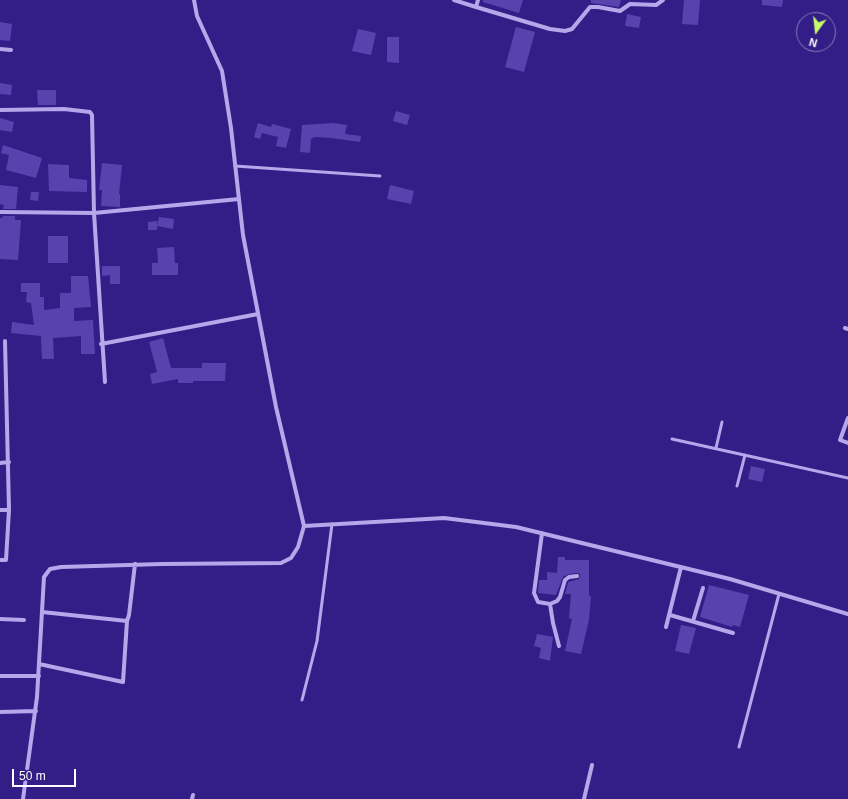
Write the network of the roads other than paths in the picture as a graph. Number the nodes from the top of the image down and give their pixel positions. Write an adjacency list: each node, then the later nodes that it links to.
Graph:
1 (194, 0): 9 (street)
2 (454, 0): 5 (street)
3 (478, 0): 5 (street)
4 (664, 0): 5 (street)
5 (476, 7)
6 (0, 49): 7 (street)
7 (11, 50)
8 (0, 110): 13 (street)
9 (235, 166): 10 (lane); 11 (street)
10 (380, 176)
11 (239, 199): 13 (street); 14 (street)
12 (0, 212): 13 (street)
13 (94, 213): 16 (street)
14 (258, 314): 16 (street); 31 (street)
15 (5, 341): 24 (street)
16 (101, 344): 17 (street)
17 (105, 382)
18 (848, 418): 21 (street)
19 (722, 422): 22 (lane)
20 (672, 438): 22 (lane)
21 (848, 443)
22 (716, 448): 23 (lane)
23 (745, 455): 26 (lane); 27 (lane)
24 (9, 462): 25 (street); 29 (street)
25 (0, 463)
26 (848, 478)
27 (737, 486)
28 (0, 510): 29 (street)
29 (9, 510): 33 (street)
30 (332, 524): 31 (street); 32 (street); 53 (lane)
31 (304, 526): 34 (street)
32 (542, 533): 35 (street); 39 (street)
33 (0, 560)
34 (134, 564): 40 (street); 45 (street)
35 (681, 567): 38 (street); 42 (street)
36 (577, 576): 39 (street)
37 (703, 588): 46 (street)
38 (779, 594): 41 (street); 56 (lane)
39 (550, 604): 49 (street)
40 (42, 612): 45 (street); 50 (street)
41 (848, 614)
42 (670, 615): 46 (street); 47 (street)
43 (0, 619): 44 (street)
44 (24, 620)
45 (127, 621): 50 (street)
46 (693, 621): 48 (street)
47 (666, 627)
48 (733, 633)
49 (559, 646)
50 (40, 664): 52 (street)
51 (0, 676): 52 (street)
52 (39, 676): 54 (street)
53 (302, 700)
54 (36, 711): 55 (street); 58 (street)
55 (0, 712)
56 (739, 747)
57 (592, 765): 59 (street)
58 (23, 799)
59 (584, 799)

